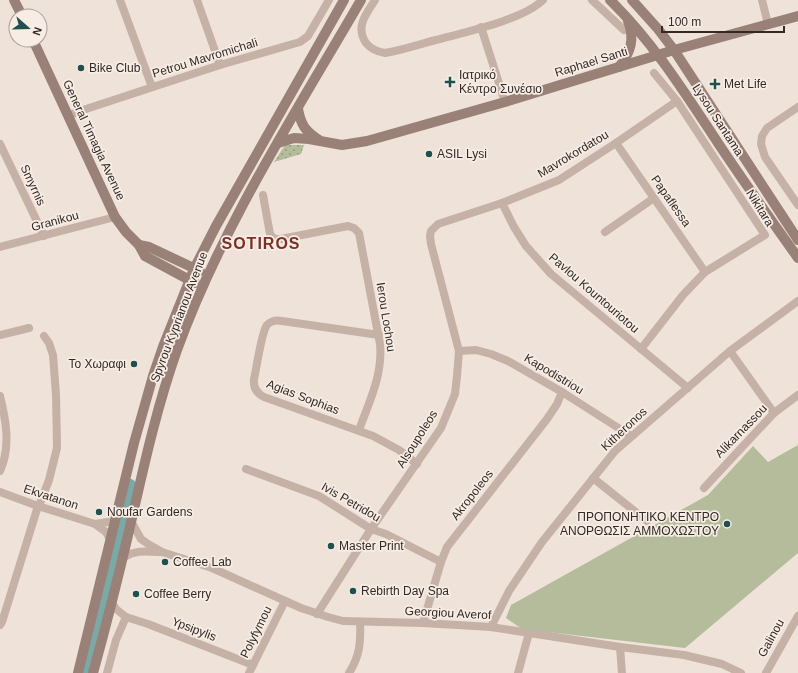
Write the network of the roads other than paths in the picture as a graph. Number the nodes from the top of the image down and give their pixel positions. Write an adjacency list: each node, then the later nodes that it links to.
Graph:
1 (120, 0): 23 (street)
2 (329, 0): 20 (street, Petrou Mavromichali)
3 (344, 0): 45 (main road, Spyrou Kyprianou Avenue)
4 (361, 0): 27 (main road, Spyrou Kyprianou Avenue)
5 (375, 0): 15 (street)
6 (543, 0): 15 (street)
7 (592, 0): 16 (street)
8 (610, 0): 13 (main road, Lysou Santama)
9 (632, 0): 18 (main road, Lysou Santama)
10 (762, 0): 14 (street)
11 (198, 1): 20 (street)
12 (798, 16): 14 (main road, Raphael Santi)
13 (626, 17): 19 (main road, Lysou Santama); 21 (main road)
14 (768, 24): 18 (main road, Raphael Santi)
15 (481, 27): 25 (street)
16 (624, 30)
17 (37, 48): 28 (main road, General Timagia Avenue)
18 (674, 50): 19 (main road, Raphael Santi); 41 (main road, Lysou Santama)
19 (659, 56): 21 (main road, Raphael Santi); 44 (main road, Lysou Santama)
20 (220, 65): 23 (street, Petrou Mavromichali)
21 (619, 67): 25 (main road, Raphael Santi)
22 (654, 73): 24 (street, Nikitara)
23 (152, 87): 28 (street, Petrou Mavromichali)
24 (677, 101): 31 (street, Mavrokordatou); 46 (street, Nikitara)
25 (505, 102): 29 (main road, Raphael Santi)
26 (798, 107): 35 (street)
27 (298, 109): 29 (main road, Raphael Santi); 30 (main road, Spyrou Kyprianou Avenue)
28 (68, 116): 37 (main road, General Timagia Avenue)
29 (322, 142): 30 (main road, Raphael Santi)
30 (278, 143): 47 (main road, Spyrou Kyprianou Avenue)
31 (616, 143): 34 (street, Papaflessa); 36 (street, Mavrokordatou)
32 (0, 144): 40 (street, Smyrnis)
33 (263, 195): 54 (street, Ierou Lochou)
34 (654, 198): 39 (street); 46 (street, Papaflessa)
35 (797, 201)
36 (502, 203): 38 (street, Mavrokordatou); 55 (street, Pavlou Kountouriotou)
37 (115, 217): 40 (street, Granikou); 42 (main road, General Timagia Avenue)
38 (431, 231): 56 (street, Alsoupoleos)
39 (605, 232)
40 (44, 236): 43 (street, Granikou)
41 (798, 240)
42 (139, 245): 45 (main road, General Timagia Avenue); 48 (main road, General Timagia Avenue)
43 (0, 247)
44 (798, 258)
45 (194, 269): 47 (main road, General Timagia Avenue); 48 (main road, Spyrou Kyprianou Avenue)
46 (705, 272): 55 (street, Nikitara)
47 (208, 274): 49 (main road, Spyrou Kyprianou Avenue)
48 (189, 280): 49 (main road, General Timagia Avenue); 72 (main road, Spyrou Kyprianou Avenue)
49 (202, 286): 73 (main road, Spyrou Kyprianou Avenue)
50 (798, 301): 57 (street, Kitheronos)
51 (29, 328): 52 (street)
52 (0, 335)
53 (44, 336): 71 (street)
54 (379, 336): 63 (street, Ierou Lochou); 63 (street, Agias Sophias)
55 (641, 349): 58 (street, Pavlou Kountouriotou)
56 (458, 351): 59 (street, Kapodistriou); 65 (street, Alsoupoleos)
57 (730, 351): 58 (street, Kitheronos); 62 (street)
58 (688, 388): 64 (street, Kitheronos)
59 (562, 392): 64 (street, Kapodistriou); 80 (street, Akropoleos)
60 (798, 395): 62 (street, Alikarnassou)
61 (0, 396): 67 (street)
62 (774, 413): 69 (street, Alikarnassou)
63 (359, 430): 65 (street, Agias Sophias)
64 (631, 436): 68 (street, Kitheronos)
65 (417, 464): 76 (street, Alsoupoleos)
66 (246, 469): 76 (street, Ivis Petridou)
67 (0, 471)
68 (593, 478): 74 (street); 89 (street, Kitheronos)
69 (704, 488)
70 (0, 492): 71 (street, Ekvatanon)
71 (38, 506): 75 (street, Ekvatanon); 88 (street)
72 (116, 516): 75 (street); 77 (main road, Spyrou Kyprianou Avenue)
73 (132, 521): 78 (street, Georgiou Averof); 79 (main road, Spyrou Kyprianou Avenue)
74 (647, 521)
75 (95, 524): 77 (street, Ekvatanon)
76 (371, 529): 80 (street, Ivis Petridou); 83 (street, Alsoupoleos)
77 (111, 541): 93 (main road, Spyrou Kyprianou Avenue)
78 (162, 552): 79 (street, Georgiou Averof); 81 (street, Georgiou Averof)
79 (123, 558): 82 (main road, Spyrou Kyprianou Avenue)
80 (441, 562): 87 (street, Akropoleos)
81 (285, 601): 83 (street, Georgiou Averof); 92 (street, Polyfymou)
82 (112, 603): 85 (street, Ypsipylis); 94 (main road, Spyrou Kyprianou Avenue)
83 (317, 614): 86 (street, Georgiou Averof)
84 (798, 616): 101 (street, Galinou)
85 (126, 617): 92 (street, Ypsipylis); 95 (street)
86 (360, 622): 87 (street, Georgiou Averof); 97 (street)
87 (423, 623): 89 (street, Georgiou Averof)
88 (0, 625)
89 (491, 627): 90 (street, Georgiou Averof)
90 (529, 633): 91 (street, Georgiou Averof); 98 (street)
91 (620, 647): 99 (street); 100 (street, Georgiou Averof)
92 (253, 665): 96 (street, Polyfymou)
93 (78, 673)
94 (93, 673)
95 (107, 673)
96 (249, 673)
97 (349, 673)
98 (518, 673)
99 (622, 673)
100 (741, 673)
101 (766, 673)

